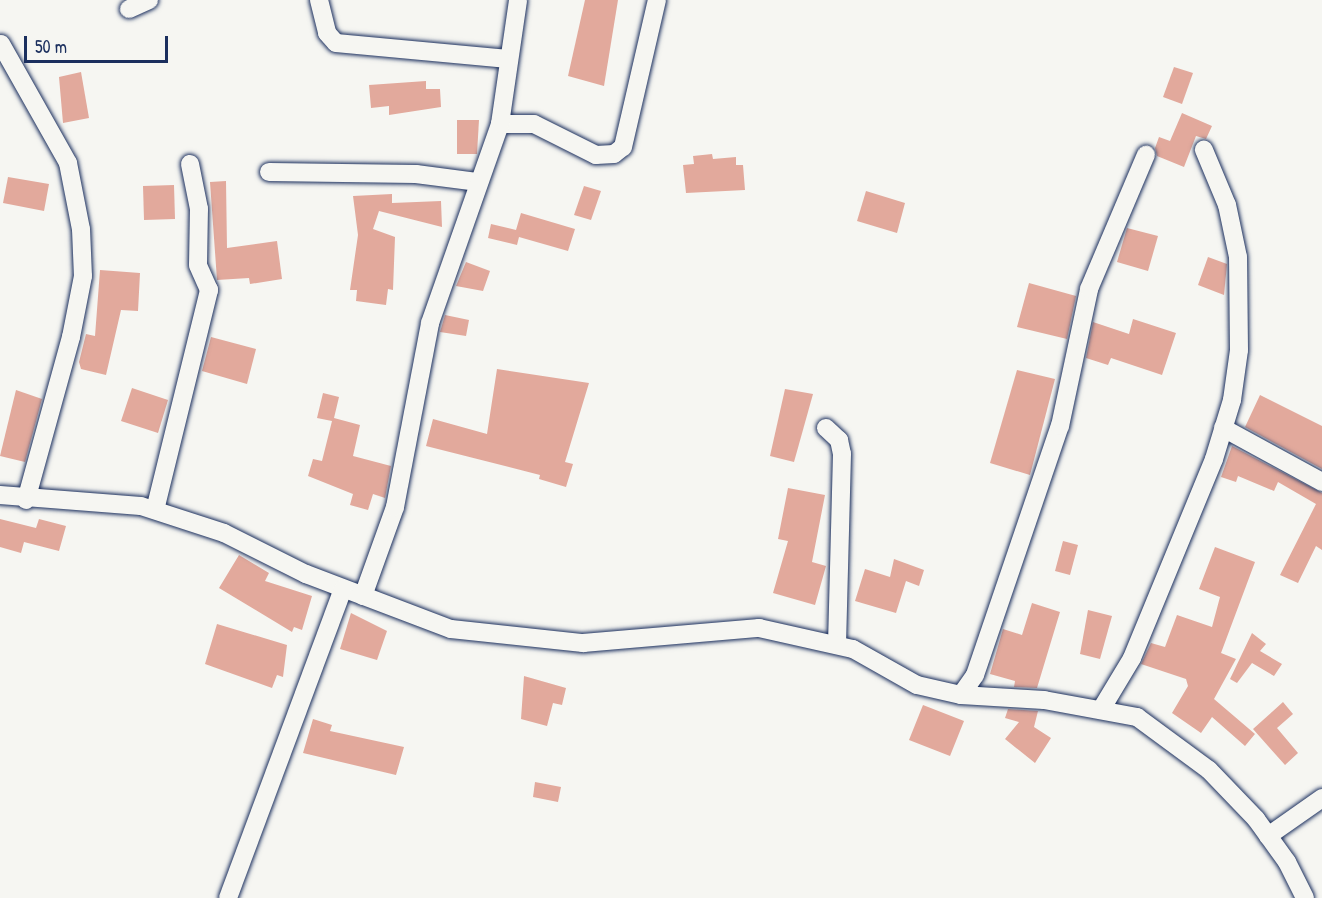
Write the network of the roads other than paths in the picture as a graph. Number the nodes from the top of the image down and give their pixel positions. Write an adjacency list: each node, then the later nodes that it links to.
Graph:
1 (149, 0): 5 (street)
2 (319, 0): 7 (street)
3 (518, 0): 7 (street)
4 (657, 0): 8 (street)
5 (129, 9)
6 (1, 44): 18 (street)
7 (508, 59): 8 (street)
8 (500, 124): 13 (street)
9 (1204, 150): 15 (street)
10 (1146, 155): 23 (street)
11 (190, 165): 19 (street)
12 (269, 172): 13 (street)
13 (478, 182): 21 (street)
14 (826, 428): 22 (street)
15 (1223, 428): 16 (street); 24 (street)
16 (1322, 482)
17 (0, 495): 18 (street)
18 (26, 500): 19 (street)
19 (155, 510): 20 (street)
20 (343, 589): 21 (street); 27 (street)
21 (363, 596): 22 (street)
22 (837, 644): 23 (street)
23 (961, 695): 24 (street)
24 (1101, 708): 26 (street)
25 (1322, 798): 26 (street)
26 (1268, 836): 28 (street)
27 (228, 898)
28 (1305, 898)

